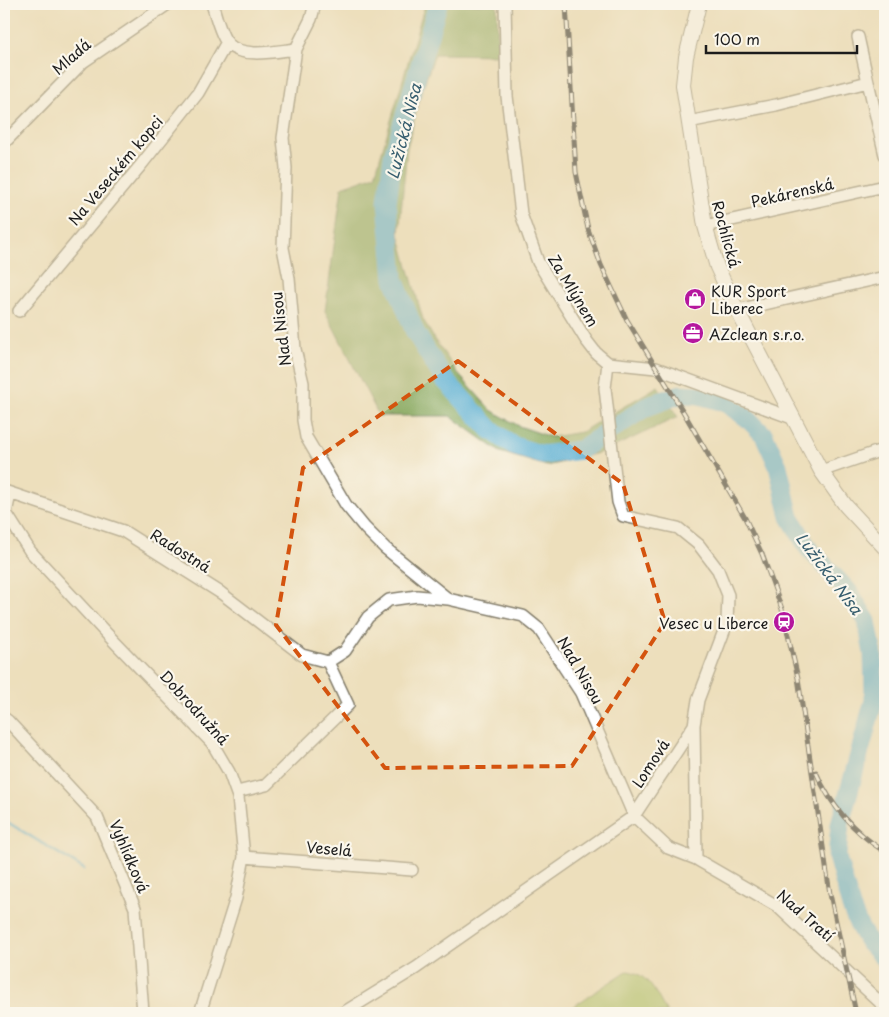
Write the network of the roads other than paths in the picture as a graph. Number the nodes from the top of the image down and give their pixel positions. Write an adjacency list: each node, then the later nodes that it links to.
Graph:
1 (166, 4): 11 (street, Mladá)
2 (212, 4): 7 (street)
3 (315, 4): 8 (street, Nad Nisou)
4 (504, 4): 18 (street, Za Mlýnem)
5 (699, 4): 10 (street, Rochlická)
6 (858, 37): 9 (street)
7 (227, 42): 8 (street); 17 (street, Na Veseckém kopci)
8 (296, 49): 24 (street, Nad Nisou)
9 (868, 82): 10 (street); 12 (street)
10 (688, 122): 14 (street, Rochlická)
11 (4, 143)
12 (885, 155)
13 (885, 186): 14 (street, Pekárenská)
14 (705, 226): 16 (street, Rochlická)
15 (885, 277): 16 (street)
16 (736, 310): 19 (street, Rochlická)
17 (19, 311)
18 (608, 363): 19 (street); 27 (street, Lomová)
19 (792, 418): 21 (street, Rochlická)
20 (885, 449): 21 (street)
21 (821, 471): 23 (street, Rochlická)
22 (7, 492): 25 (street, Radostná); 28 (street, Dobrodružná)
23 (885, 548)
24 (448, 599): 25 (street, Nad Nisou); 29 (street, Nad Nisou)
25 (328, 662): 28 (street)
26 (4, 718): 34 (street, Vyhlídková)
27 (694, 725): 29 (street, Lomová); 31 (street)
28 (237, 792): 30 (street, Dobrodružná)
29 (634, 816): 31 (street, Nad Tratí); 36 (street, Lomová)
30 (244, 856): 32 (street, Veselá); 35 (street, Dobrodružná)
31 (696, 859): 33 (street, Nad Tratí)
32 (412, 870)
33 (885, 1007)
34 (143, 1013)
35 (200, 1013)
36 (343, 1013)

